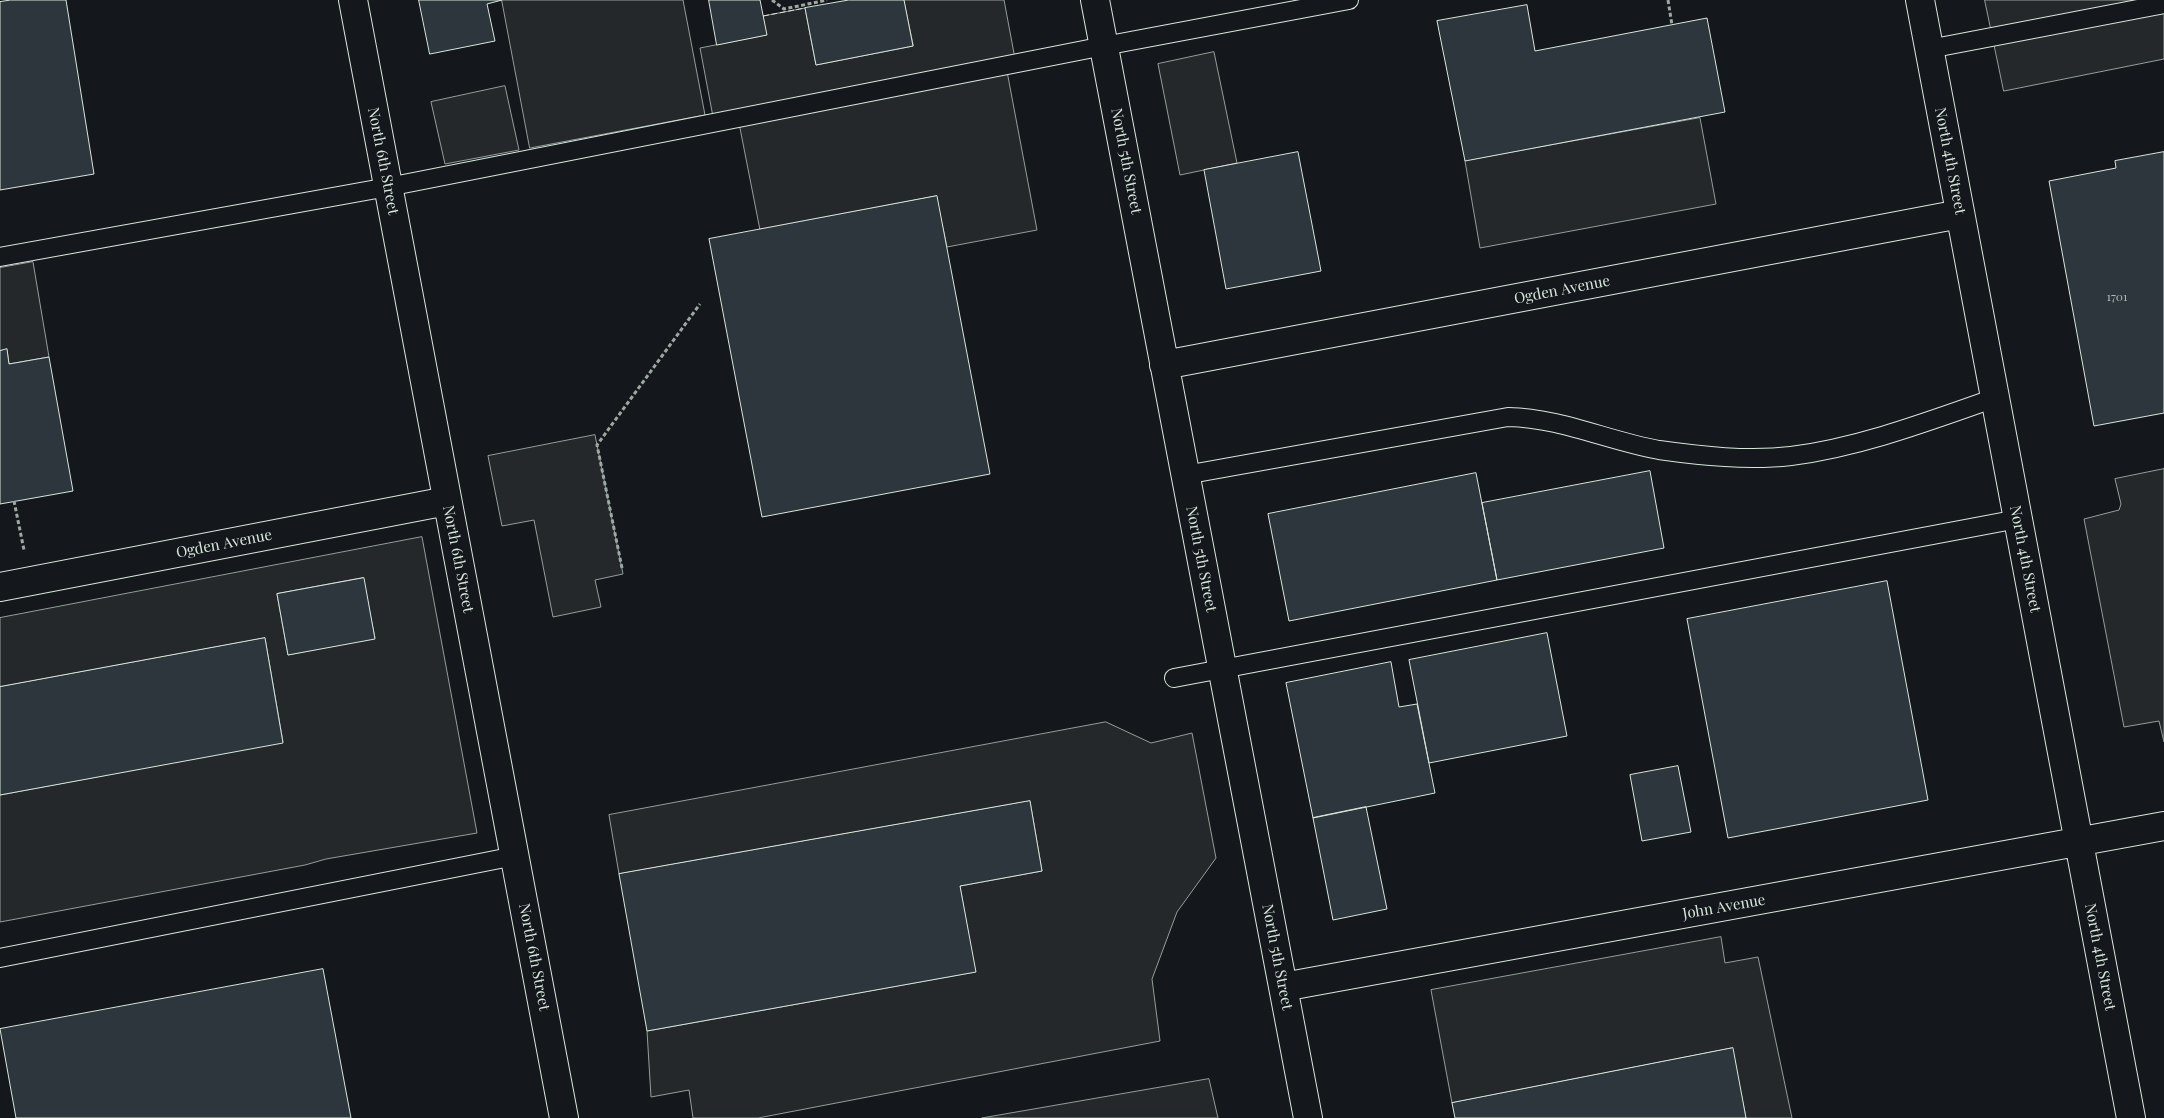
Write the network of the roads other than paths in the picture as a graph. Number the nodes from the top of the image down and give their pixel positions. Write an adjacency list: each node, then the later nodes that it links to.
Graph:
1 (353, 0): 8 (street, North 6th Street)
2 (1095, 0): 6 (street, North 5th Street)
3 (1349, 0): 6 (lane)
4 (1920, 0): 7 (street, North 4th Street)
5 (2164, 4): 7 (lane)
6 (1104, 46): 8 (lane); 11 (street, North 5th Street)
7 (1929, 48): 9 (street, North 4th Street)
8 (388, 187): 10 (lane); 14 (street, North 6th Street)
9 (1960, 214): 11 (street, Ogden Avenue); 12 (street, North 4th Street)
10 (0, 257)
11 (1164, 365): 13 (street, North 5th Street)
12 (1995, 398): 13 (lane); 15 (street, North 4th Street)
13 (1185, 475): 17 (street, North 5th Street)
14 (447, 501): 16 (street, Ogden Avenue); 21 (street, North 6th Street)
15 (2018, 519): 17 (lane); 20 (street, North 4th Street)
16 (0, 587)
17 (1222, 669): 18 (lane); 23 (street, North 5th Street)
18 (1174, 678)
19 (2164, 826): 20 (street, John Avenue)
20 (2079, 842): 23 (street, John Avenue); 26 (street, North 4th Street)
21 (515, 856): 22 (lane); 24 (street, North 6th Street)
22 (0, 958)
23 (1283, 987): 25 (street, North 5th Street)
24 (564, 1118)
25 (1308, 1118)
26 (2131, 1118)

